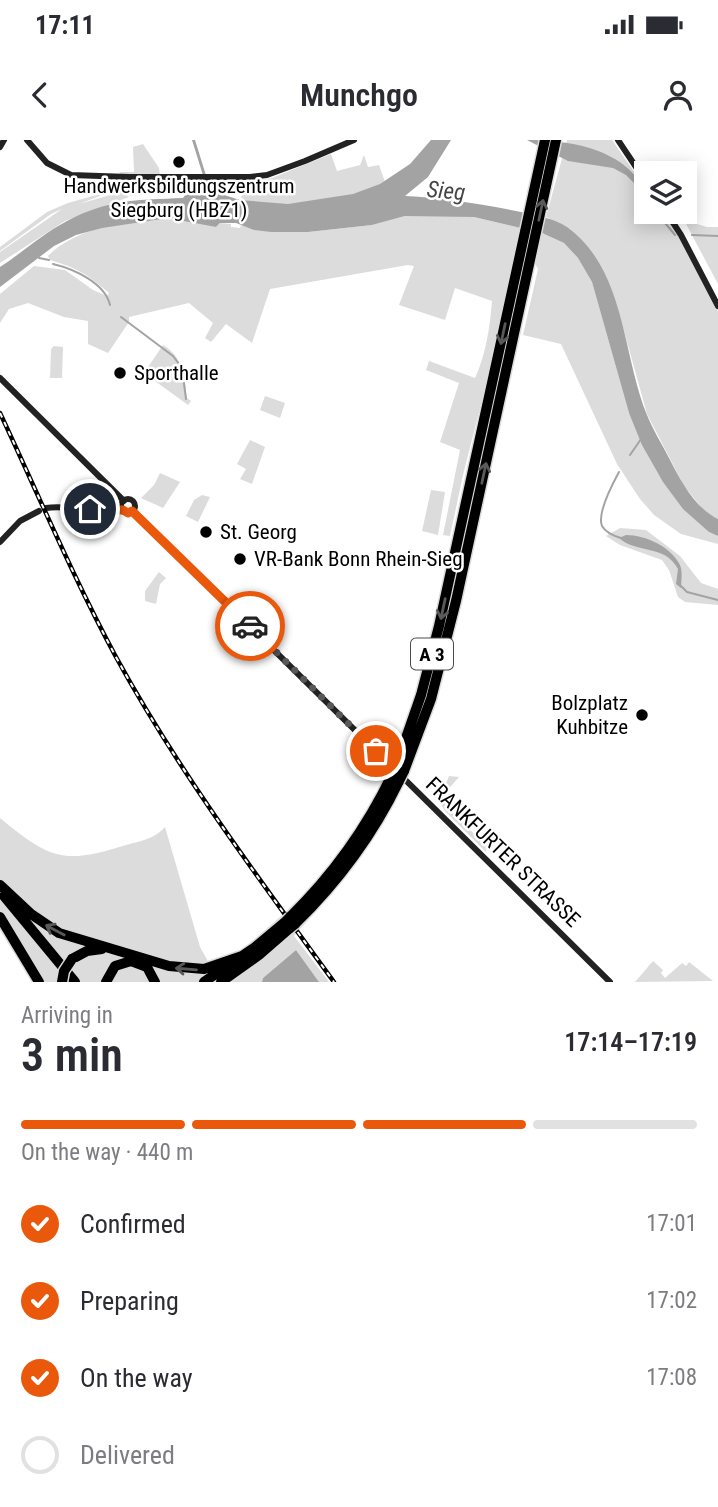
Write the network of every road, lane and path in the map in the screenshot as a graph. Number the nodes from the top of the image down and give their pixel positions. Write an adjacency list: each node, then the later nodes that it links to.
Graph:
1 (4, 140): 7 (main road)
2 (27, 140): 3 (main road)
3 (354, 140)
4 (545, 140): 10 (highway, A 3)
5 (556, 140): 10 (highway, A 3, one-way to 5)
6 (618, 140): 8 (main road)
7 (0, 147)
8 (634, 164)
9 (674, 224): 11 (main road)
10 (521, 275): 17 (highway, A 3, one-way to 17); 17 (highway, A 3, one-way to 10)
11 (718, 306)
12 (0, 378): 13 (main road)
13 (124, 501): 14 (main road); 15 (main road)
14 (123, 510): 15 (main road); 16 (main road)
15 (132, 511): 34 (main road, FRANKFURTER STRASSE)
16 (0, 542)
17 (400, 767): 22 (highway, A 3, bridge)
18 (0, 885): 23 (highway, one-way to 18)
19 (0, 891): 30 (highway)
20 (0, 901): 29 (highway)
21 (0, 917): 24 (highway)
22 (290, 923): 25 (highway, A 3); 25 (highway, A 3)
23 (120, 950): 25 (highway, one-way to 23); 28 (highway, bridge)
24 (23, 957): 26 (highway); 27 (highway)
25 (219, 974): 33 (highway, A 3)
26 (31, 982)
27 (39, 982)
28 (62, 982)
29 (67, 982)
30 (77, 982)
31 (106, 982): 32 (highway)
32 (155, 982)
33 (204, 982)
34 (610, 982)

